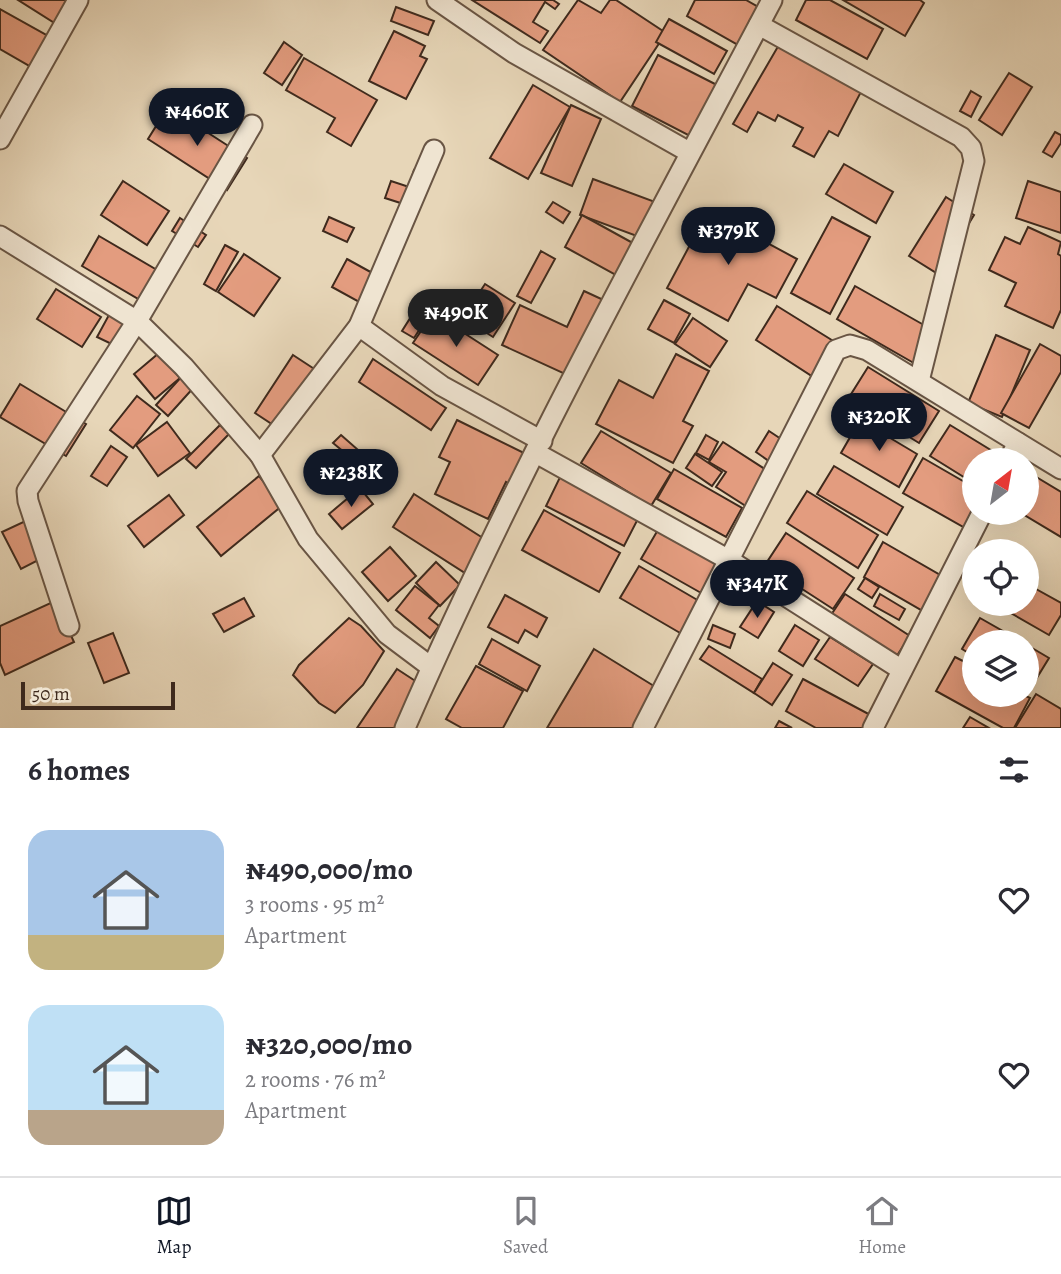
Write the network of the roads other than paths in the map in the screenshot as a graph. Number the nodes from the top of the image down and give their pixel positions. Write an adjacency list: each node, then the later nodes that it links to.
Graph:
1 (78, 0): 6 (street)
2 (437, 0): 8 (street)
3 (772, 0): 4 (street)
4 (759, 26): 8 (street); 12 (street)
5 (252, 125): 10 (street)
6 (0, 139)
7 (434, 150): 11 (street)
8 (689, 152): 13 (street)
9 (0, 236): 10 (street)
10 (137, 321): 15 (street); 20 (street)
11 (359, 326): 13 (street); 15 (street)
12 (919, 381): 14 (street); 19 (street)
13 (539, 447): 19 (street); 21 (street)
14 (1008, 448)
15 (260, 455): 21 (street)
16 (1040, 462): 17 (street)
17 (1061, 469)
18 (976, 525): 22 (street)
19 (729, 560): 22 (street); 24 (street)
20 (69, 626)
21 (431, 667): 23 (street)
22 (902, 670): 25 (street)
23 (405, 728)
24 (643, 728)
25 (873, 728)

